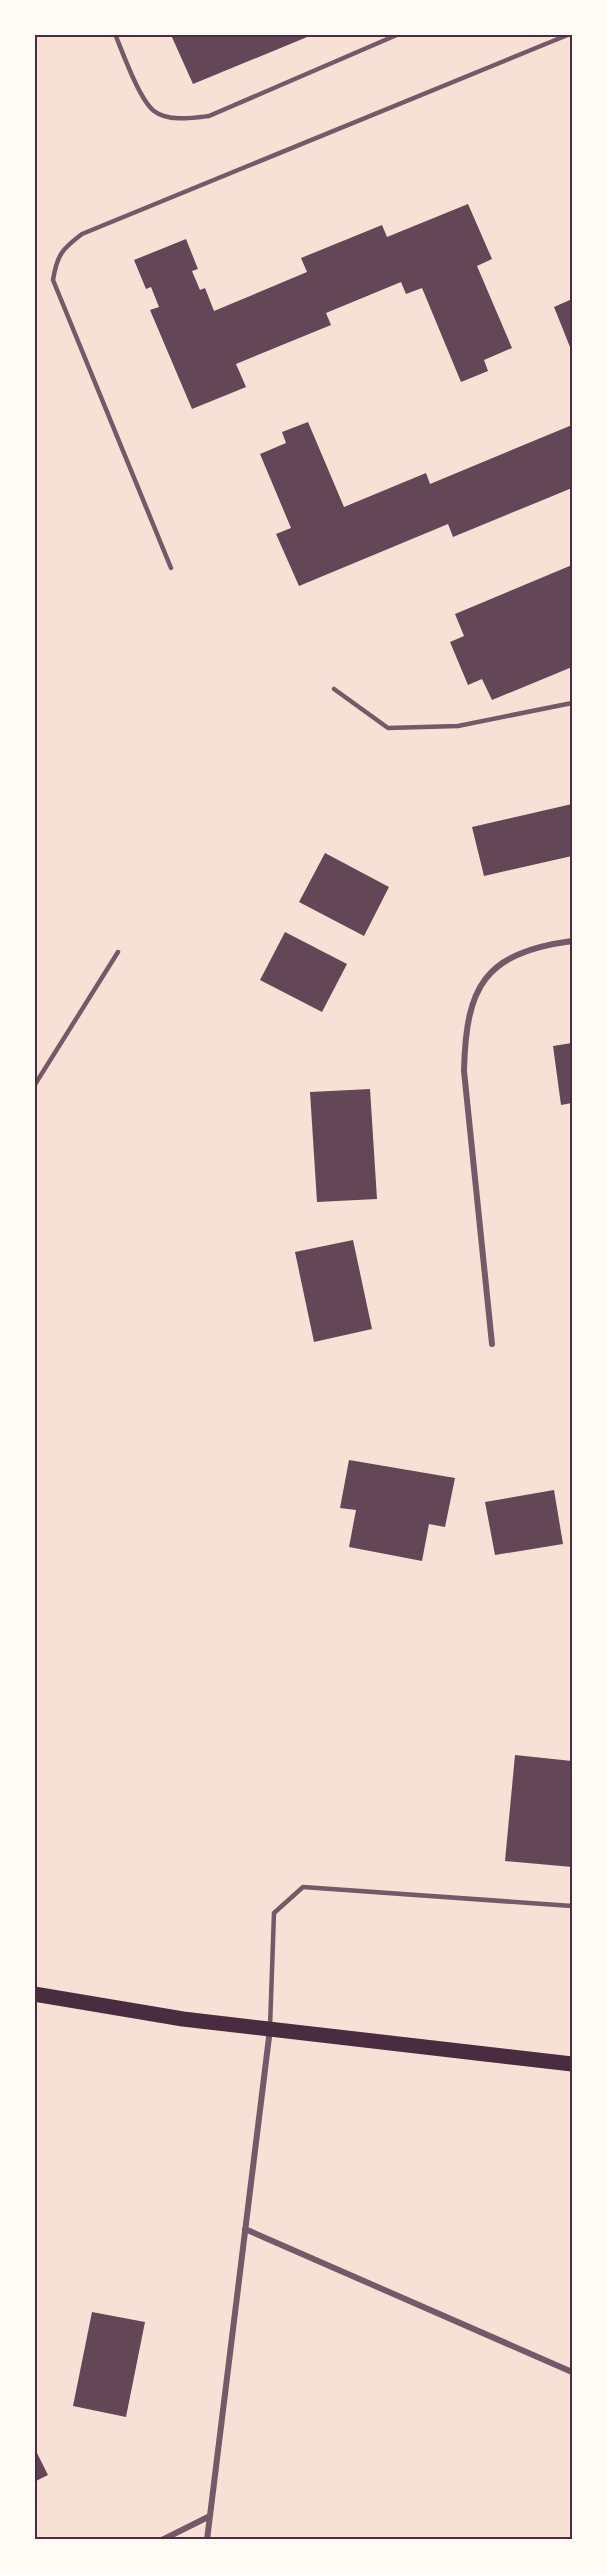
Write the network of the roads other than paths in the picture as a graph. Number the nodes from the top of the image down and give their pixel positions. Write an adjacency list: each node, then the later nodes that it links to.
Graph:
1 (116, 34): 2 (lane)
2 (399, 34)
3 (570, 34): 4 (lane)
4 (171, 568)
5 (334, 689): 6 (lane)
6 (573, 703)
7 (573, 941): 10 (street)
8 (117, 952): 9 (lane)
9 (34, 1086)
10 (492, 1344)
11 (573, 1906): 13 (lane)
12 (34, 1994): 13 (main road)
13 (270, 2029): 14 (main road); 15 (street)
14 (573, 2064)
15 (245, 2229): 16 (street); 17 (street)
16 (573, 2372)
17 (210, 2516): 18 (street); 19 (street)
18 (162, 2540)
19 (207, 2540)

